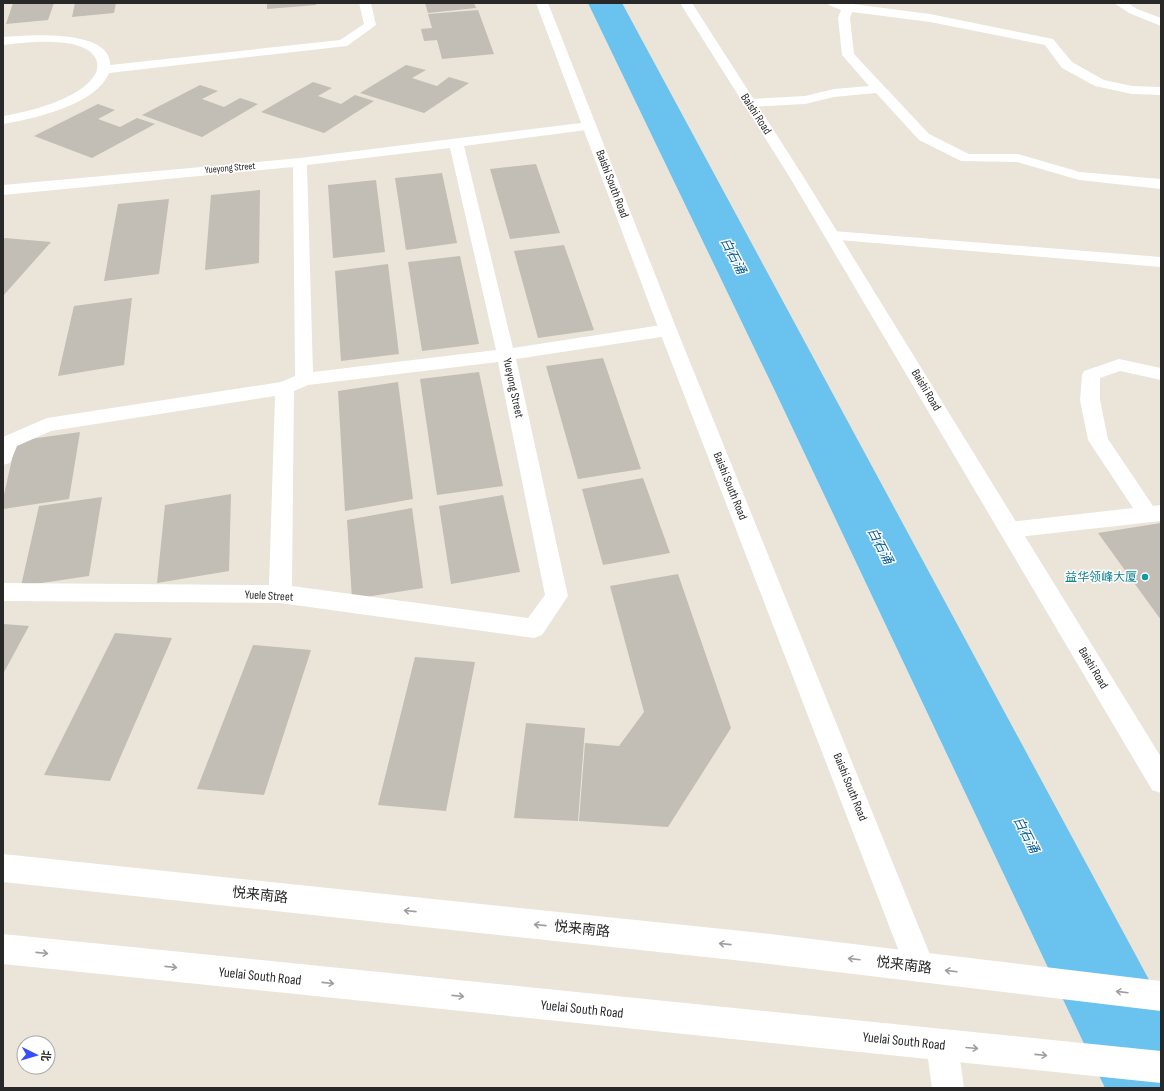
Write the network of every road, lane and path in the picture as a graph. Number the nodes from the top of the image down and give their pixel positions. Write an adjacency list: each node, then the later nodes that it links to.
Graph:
1 (365, 3): 9 (street)
2 (542, 3): 14 (street, Baishi South Road)
3 (686, 3): 12 (street, Baishi Road)
4 (833, 3): 6 (street)
5 (1120, 3): 7 (street)
6 (848, 8): 10 (street); 11 (street)
7 (1161, 22)
8 (3, 41): 9 (street)
9 (103, 70): 13 (street)
10 (878, 89): 12 (street); 17 (street)
11 (1161, 91)
12 (749, 102): 19 (street, Baishi Road)
13 (3, 120)
14 (590, 126): 15 (street, Yueyong Street); 21 (street, Baishi South Road)
15 (456, 143): 16 (street, Yueyong Street); 22 (street, Yueyong Street)
16 (300, 162): 18 (street, Yueyong Street); 24 (street)
17 (1161, 184)
18 (3, 190)
19 (833, 236): 20 (street); 28 (street, Baishi Road)
20 (1161, 262)
21 (668, 330): 22 (street); 35 (street, Baishi South Road)
22 (506, 355): 24 (street); 31 (street, Yueyong Street)
23 (1161, 374): 27 (street)
24 (304, 379): 25 (street)
25 (285, 388): 26 (street); 30 (street)
26 (3, 458)
27 (1153, 512): 28 (street)
28 (1010, 530): 32 (street, Baishi Road)
29 (3, 592): 30 (street, Yuele Street)
30 (280, 594): 31 (street, Yuele Street)
31 (534, 628)
32 (1161, 781)
33 (3, 868): 35 (street, 悦来南路, one-way to 33)
34 (3, 950): 37 (street, Yuelai South Road, one-way to 37)
35 (920, 967): 36 (street, 悦来南路, one-way to 35)
36 (1161, 996)
37 (942, 1045): 38 (street, Yuelai South Road, one-way to 38); 39 (street)
38 (1161, 1067)
39 (948, 1088)

